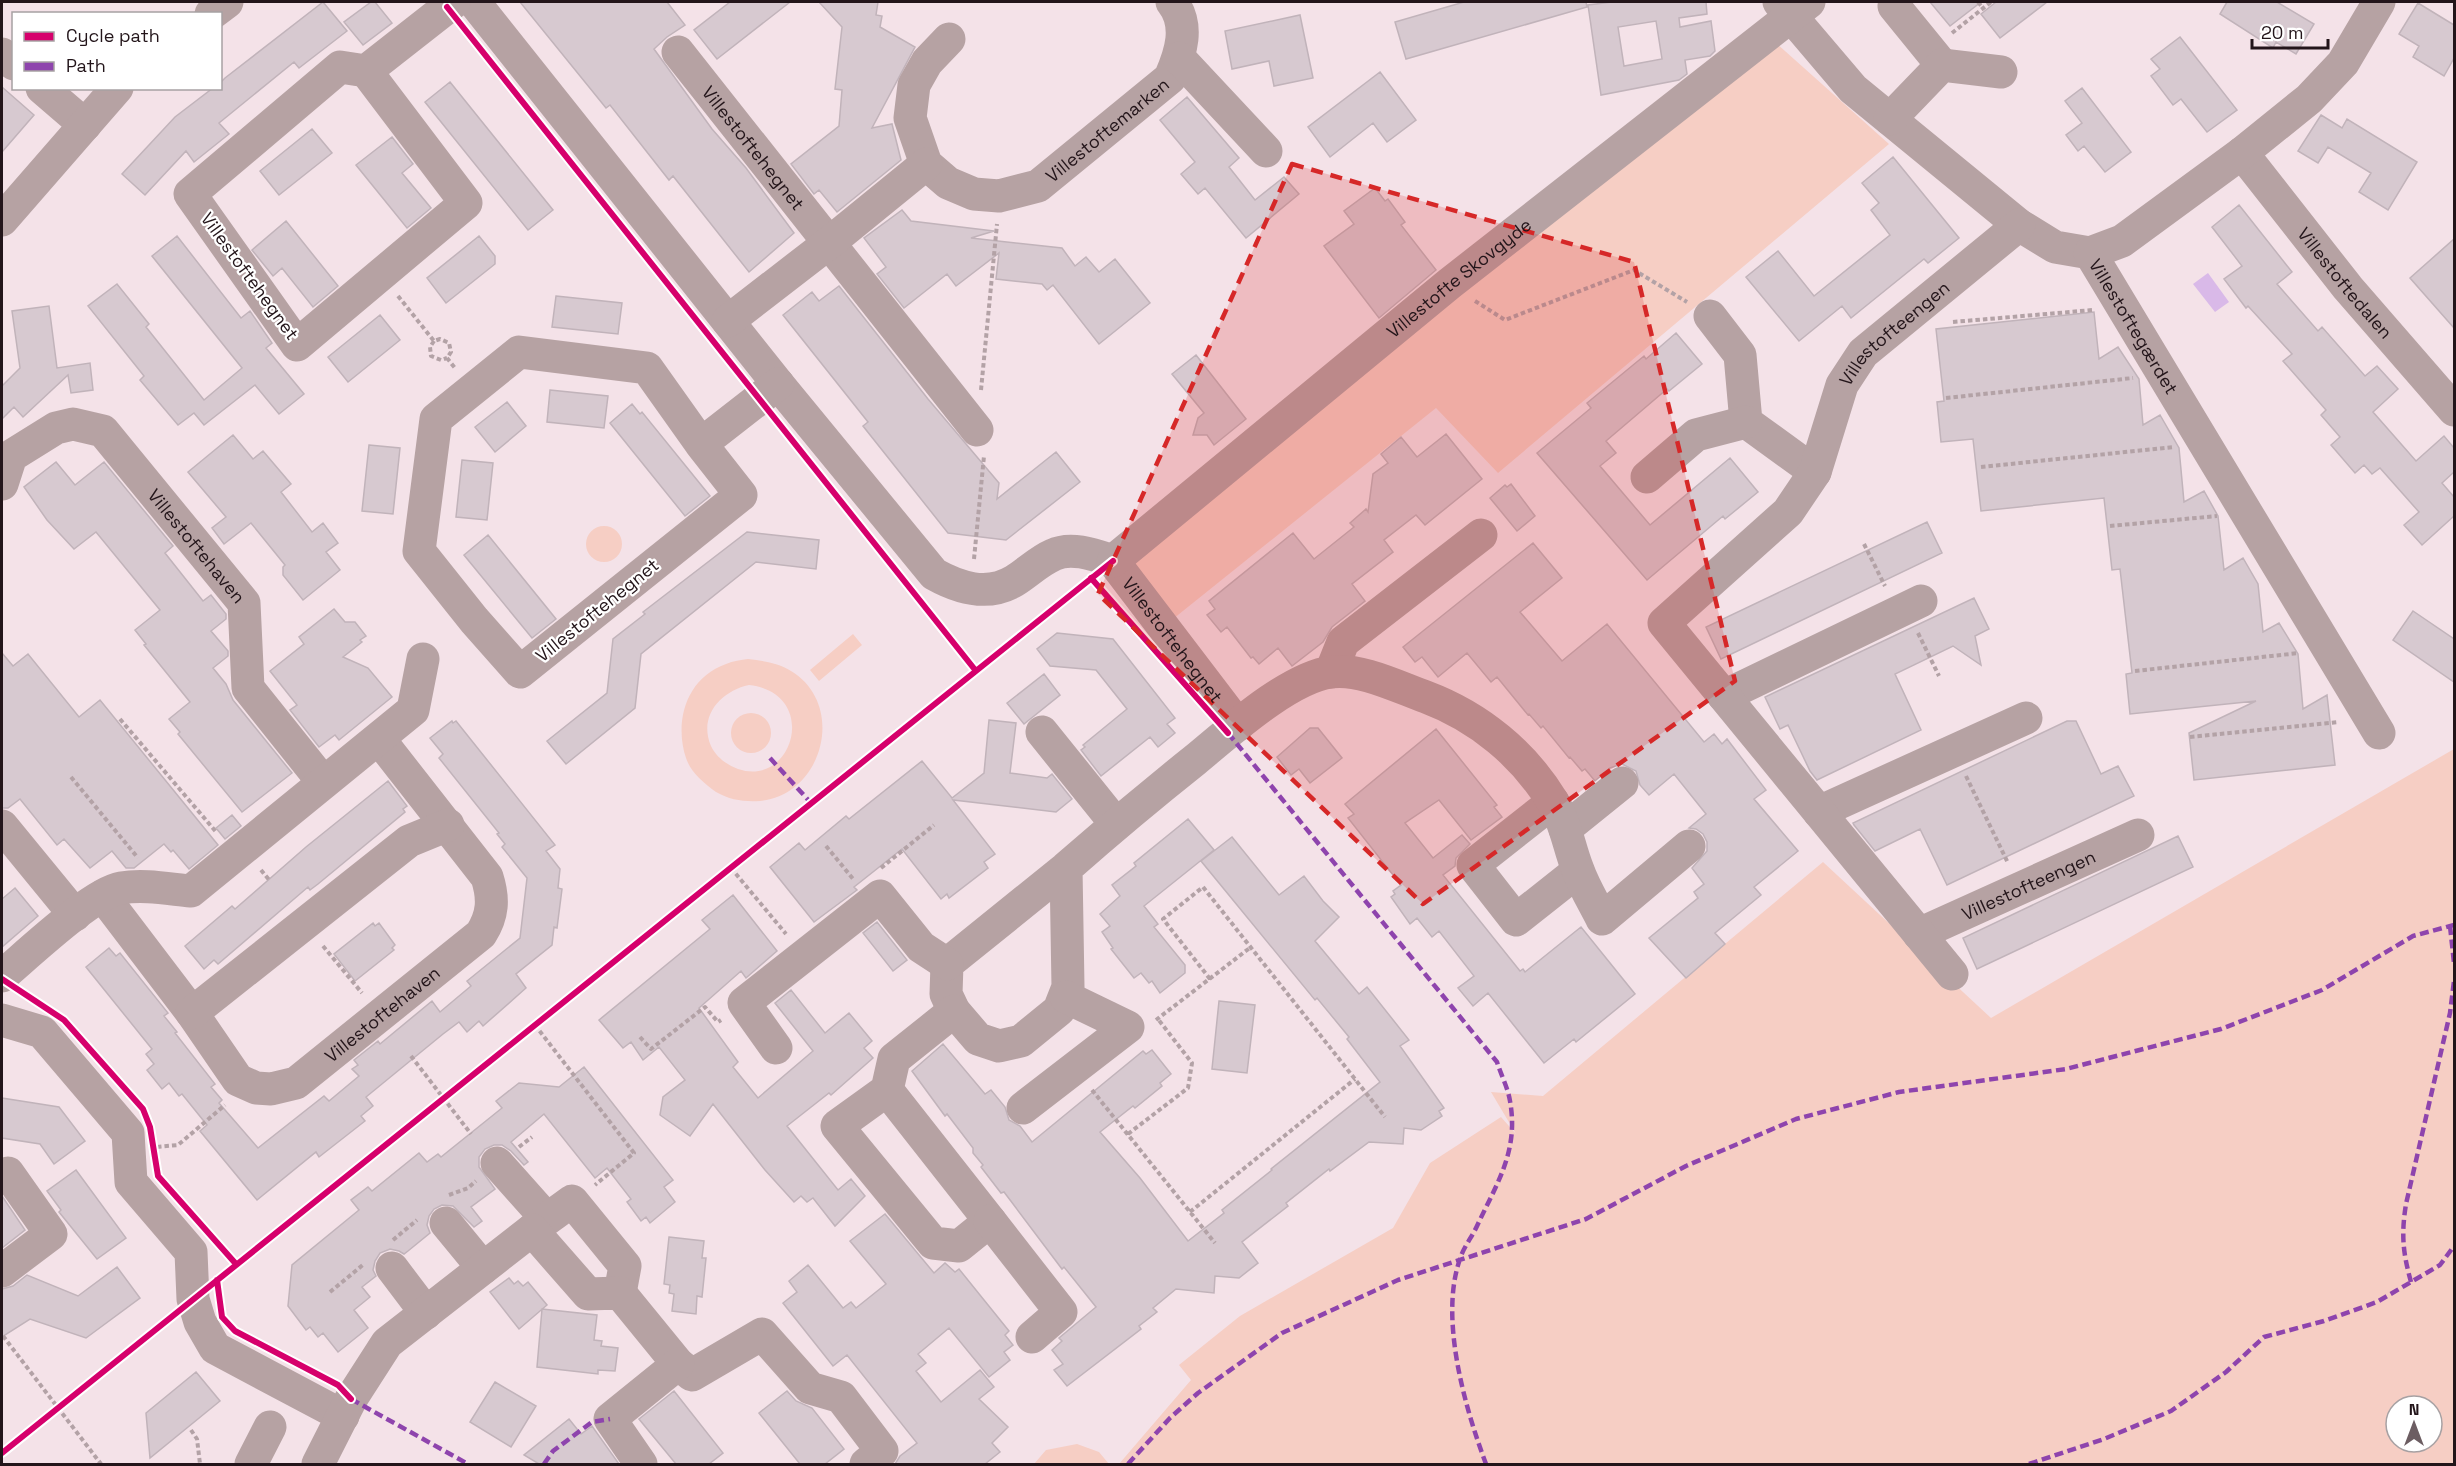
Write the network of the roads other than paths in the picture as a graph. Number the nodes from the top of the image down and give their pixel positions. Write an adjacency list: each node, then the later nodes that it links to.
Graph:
1 (227, 2): 8 (street)
2 (454, 2): 13 (street)
3 (474, 2): 27 (street, Villestoftehegnet)
4 (1172, 2): 11 (street, Villestoftemarken)
5 (2379, 2): 20 (street)
6 (1793, 6): 17 (street, Villestoftegærdet); 37 (street, Villestofte Skovgyde)
7 (1894, 6): 12 (street)
8 (214, 12)
9 (950, 39): 21 (street)
10 (678, 52): 24 (street, Villestoftehegnet)
11 (1179, 58): 19 (street, Villestoftemarken); 21 (street, Villestoftemarken)
12 (1936, 58): 14 (street); 17 (street)
13 (366, 71): 13 (street, Villestoftehegnet)
14 (2001, 72)
15 (44, 90): 18 (street)
16 (115, 90): 18 (street)
17 (1890, 119): 23 (street, Villestoftegærdet)
18 (86, 125): 22 (street)
19 (1266, 151)
20 (2242, 153): 25 (street); 29 (street, Villestoftedalen)
21 (926, 164): 24 (street)
22 (2, 220)
23 (2019, 225): 25 (street, Villestoftegærdet); 33 (street, Villestofteengen)
24 (829, 243): 27 (street); 31 (street, Villestoftehegnet)
25 (2090, 253): 44 (street, Villestoftegærdet)
26 (1710, 316): 30 (street)
27 (728, 321): 28 (street, Villestoftehegnet)
28 (778, 384): 32 (street); 37 (street, Villestoftehegnet)
29 (2454, 410)
30 (1746, 422): 33 (street); 34 (street)
31 (978, 430)
32 (701, 444): 32 (street, Villestoftehegnet)
33 (1815, 472): 41 (street, Villestofteengen)
34 (1647, 477)
35 (2, 484): 47 (street, Villestoftehaven)
36 (1481, 535): 40 (street)
37 (1113, 561): 43 (street, Villestoftehegnet)
38 (1908, 607): 41 (street)
39 (423, 660): 46 (street)
40 (1331, 672): 43 (street); 50 (street)
41 (1724, 696): 49 (street, Villestofteengen)
42 (2026, 718): 49 (street)
43 (1238, 725): 51 (street)
44 (2375, 726)
45 (1042, 732): 51 (street)
46 (379, 739): 47 (street); 52 (street, Villestoftehaven)
47 (323, 782): 58 (street)
48 (1622, 783): 50 (street)
49 (1820, 812): 60 (street, Villestofteengen)
50 (1559, 816): 57 (street); 57 (street)
51 (1116, 824): 56 (street)
52 (448, 825): 66 (street); 66 (street, Villestoftehaven)
53 (2, 826): 59 (street)
54 (2138, 834): 60 (street, Villestofteengen)
55 (1689, 846): 57 (street)
56 (1066, 868): 61 (street); 64 (street)
57 (1578, 872)
58 (103, 896): 59 (street); 66 (street)
59 (75, 915): 63 (street)
60 (1919, 934): 62 (street, Villestofteengen)
61 (946, 964): 65 (street); 68 (street)
62 (1952, 974)
63 (2, 976)
64 (1066, 997): 65 (street); 70 (street)
65 (954, 1011): 69 (street)
66 (192, 1013)
67 (2, 1020): 83 (street)
68 (776, 1048)
69 (887, 1090): 73 (street); 73 (street)
70 (1023, 1108)
71 (497, 1163): 75 (street)
72 (2, 1176): 78 (street)
73 (990, 1221): 81 (street)
74 (446, 1223): 77 (street)
75 (539, 1224): 77 (street); 79 (street); 79 (street)
76 (392, 1268): 80 (street)
77 (483, 1268): 80 (street)
78 (2, 1271)
79 (620, 1293): 82 (street)
80 (426, 1313): 83 (street)
81 (1032, 1337)
82 (678, 1364): 87 (street); 88 (street)
83 (343, 1416): 86 (street)
84 (270, 1428): 85 (street)
85 (251, 1464)
86 (318, 1464)
87 (641, 1464)
88 (866, 1464)

